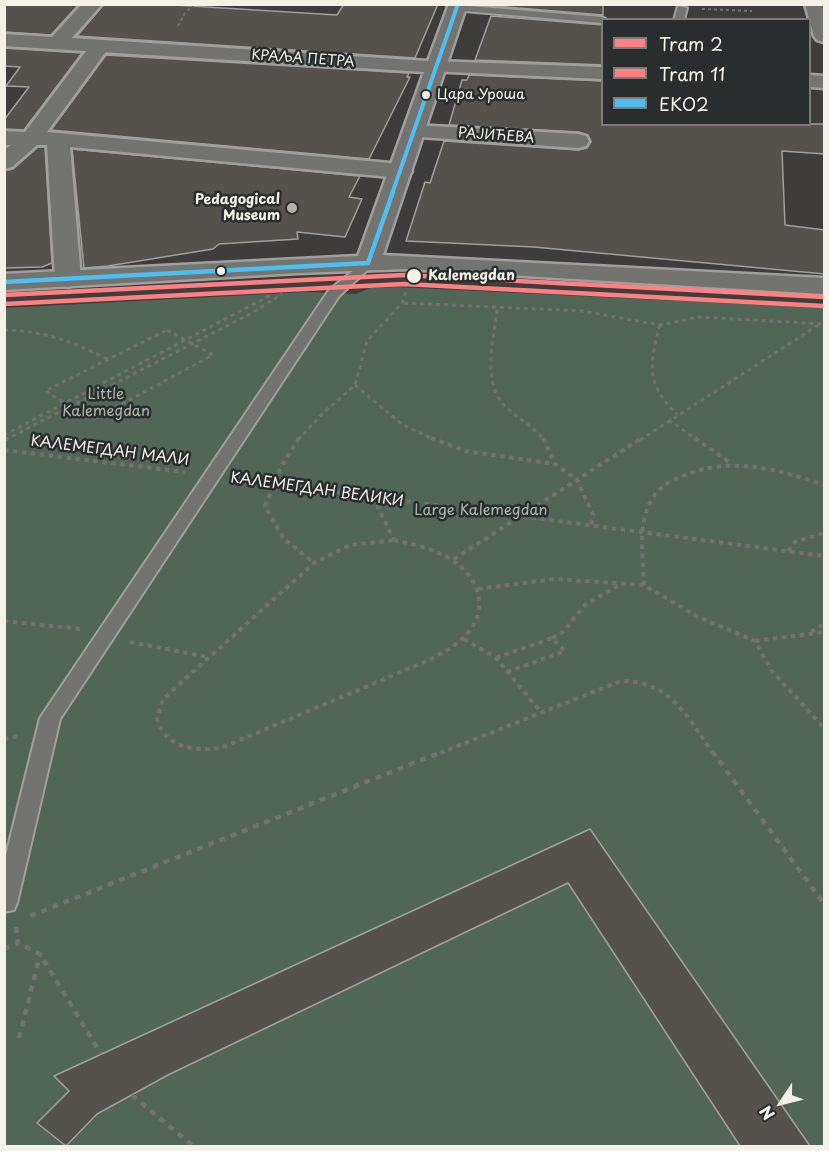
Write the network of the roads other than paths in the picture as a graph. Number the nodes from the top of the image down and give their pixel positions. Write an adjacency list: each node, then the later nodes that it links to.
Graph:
1 (93, 4): 9 (street)
2 (814, 4): 7 (street)
3 (458, 6): 6 (lane); 11 (street)
4 (682, 8): 5 (lane)
5 (679, 18)
6 (601, 20)
7 (825, 36)
8 (4, 40): 9 (street, КРАЉА ПЕТРА)
9 (56, 44): 10 (street, КРАЉА ПЕТРА)
10 (100, 46): 11 (street, КРАЉА ПЕТРА); 15 (street)
11 (435, 67): 12 (street, КРАЉА ПЕТРА); 13 (street)
12 (601, 73)
13 (414, 130): 17 (street, РАЈИЋЕВА); 19 (street)
14 (4, 138): 15 (street)
15 (31, 139): 16 (street); 18 (street)
16 (58, 140): 19 (street); 21 (street)
17 (578, 141)
18 (4, 162)
19 (401, 171): 20 (street)
20 (368, 263): 21 (street); 23 (street); 24 (lane, КАЛЕМЕГДАН ВЕЛИКИ)
21 (68, 279): 22 (street)
22 (4, 282)
23 (825, 286)
24 (6, 903)

